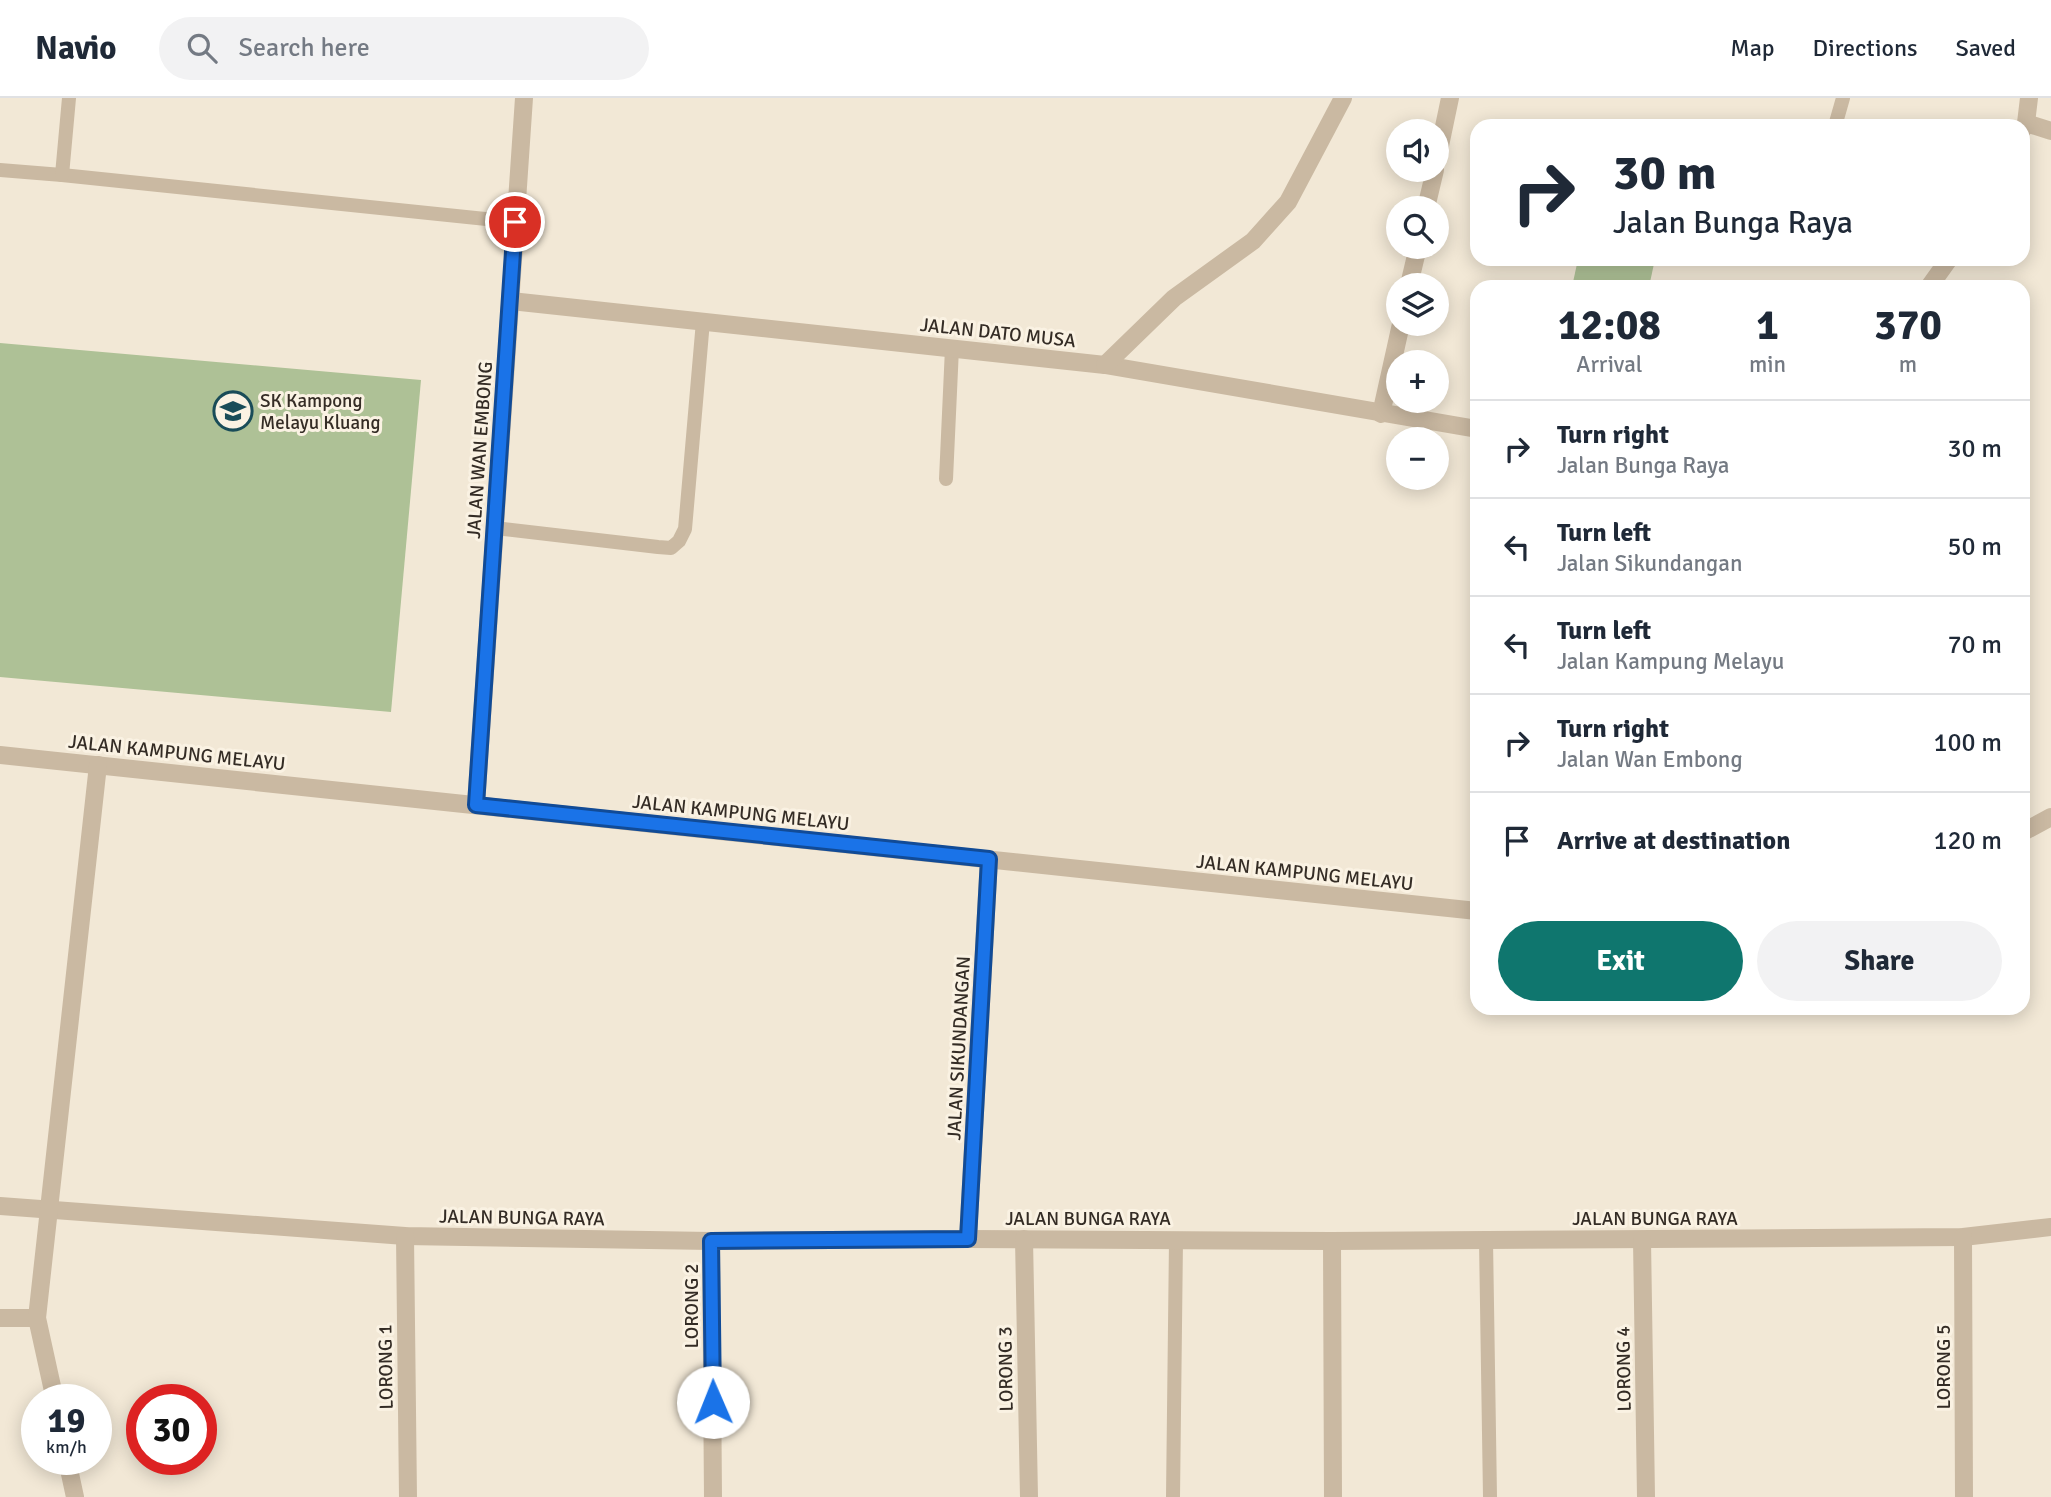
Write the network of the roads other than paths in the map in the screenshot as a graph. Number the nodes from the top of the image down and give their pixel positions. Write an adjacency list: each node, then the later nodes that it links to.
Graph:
1 (69, 98): 13 (lane)
2 (524, 98): 14 (street, JALAN WAN EMBONG)
3 (1343, 98): 19 (street)
4 (1450, 98): 7 (street)
5 (1843, 98): 8 (lane)
6 (2029, 98): 9 (street)
7 (1446, 119)
8 (1837, 119)
9 (2025, 119)
10 (2030, 127): 11 (street)
11 (2051, 131)
12 (0, 170): 13 (lane)
13 (62, 175): 14 (lane)
14 (515, 222): 15 (street, JALAN WAN EMBONG)
15 (510, 300): 16 (street, JALAN DATO MUSA); 23 (street, JALAN WAN EMBONG)
16 (703, 321): 18 (street, JALAN DATO MUSA); 23 (lane)
17 (1398, 336): 20 (street)
18 (952, 348): 19 (street, JALAN DATO MUSA); 22 (lane)
19 (1105, 365): 20 (street, JALAN DATO MUSA)
20 (1381, 414): 21 (street, JALAN DATO MUSA)
21 (1470, 428)
22 (946, 479)
23 (495, 528): 26 (street, JALAN WAN EMBONG)
24 (0, 755): 25 (street, JALAN KAMPUNG MELAYU)
25 (98, 765): 26 (street, JALAN KAMPUNG MELAYU); 32 (street)
26 (476, 805): 29 (street, JALAN KAMPUNG MELAYU)
27 (2051, 817): 28 (street)
28 (2030, 828)
29 (989, 859): 30 (street, JALAN KAMPUNG MELAYU); 36 (street, JALAN SIKUNDANGAN)
30 (1470, 910)
31 (0, 1206): 32 (street, JALAN BUNGA RAYA)
32 (48, 1211): 34 (street, JALAN BUNGA RAYA); 44 (street)
33 (2051, 1227): 35 (street, JALAN BUNGA RAYA)
34 (405, 1236): 41 (street, JALAN BUNGA RAYA); 48 (street, LORONG 1)
35 (1963, 1237): 40 (street, JALAN BUNGA RAYA); 55 (street, LORONG 5)
36 (968, 1239): 37 (street, JALAN BUNGA RAYA); 41 (street, JALAN BUNGA RAYA)
37 (1024, 1239): 38 (street, JALAN BUNGA RAYA); 50 (street, LORONG 3)
38 (1176, 1240): 42 (street, JALAN BUNGA RAYA); 51 (lane)
39 (1486, 1240): 40 (street, JALAN BUNGA RAYA); 42 (street, JALAN BUNGA RAYA); 53 (lane)
40 (1642, 1240): 54 (street, LORONG 4)
41 (711, 1241): 49 (street, LORONG 2)
42 (1332, 1241): 52 (street)
43 (0, 1318): 44 (street)
44 (37, 1318): 45 (street)
45 (51, 1384)
46 (70, 1475): 47 (street)
47 (75, 1497)
48 (408, 1497)
49 (713, 1497)
50 (1029, 1497)
51 (1173, 1497)
52 (1333, 1497)
53 (1490, 1497)
54 (1646, 1497)
55 (1965, 1497)

